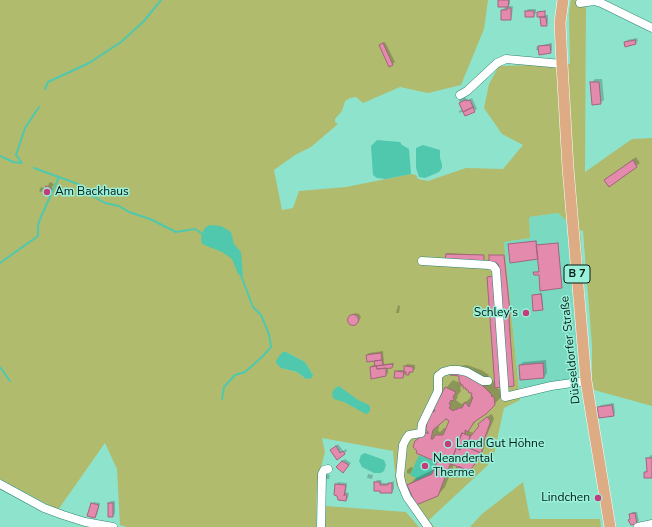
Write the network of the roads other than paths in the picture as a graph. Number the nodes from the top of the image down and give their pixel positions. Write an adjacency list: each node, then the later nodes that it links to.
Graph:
1 (563, 0): 4 (main road, B 7)
2 (580, 3): 3 (street)
3 (652, 28)
4 (562, 64): 5 (street); 8 (main road, Düsseldorfer Straße / B 7)
5 (460, 95)
6 (422, 261): 8 (street)
7 (488, 381): 14 (street)
8 (586, 381): 15 (main road, Düsseldorfer Straße / B 7)
9 (328, 469): 13 (street)
10 (0, 484): 12 (street)
11 (652, 524): 16 (street)
12 (113, 527)
13 (321, 527)
14 (428, 527)
15 (610, 527)
16 (638, 527)

